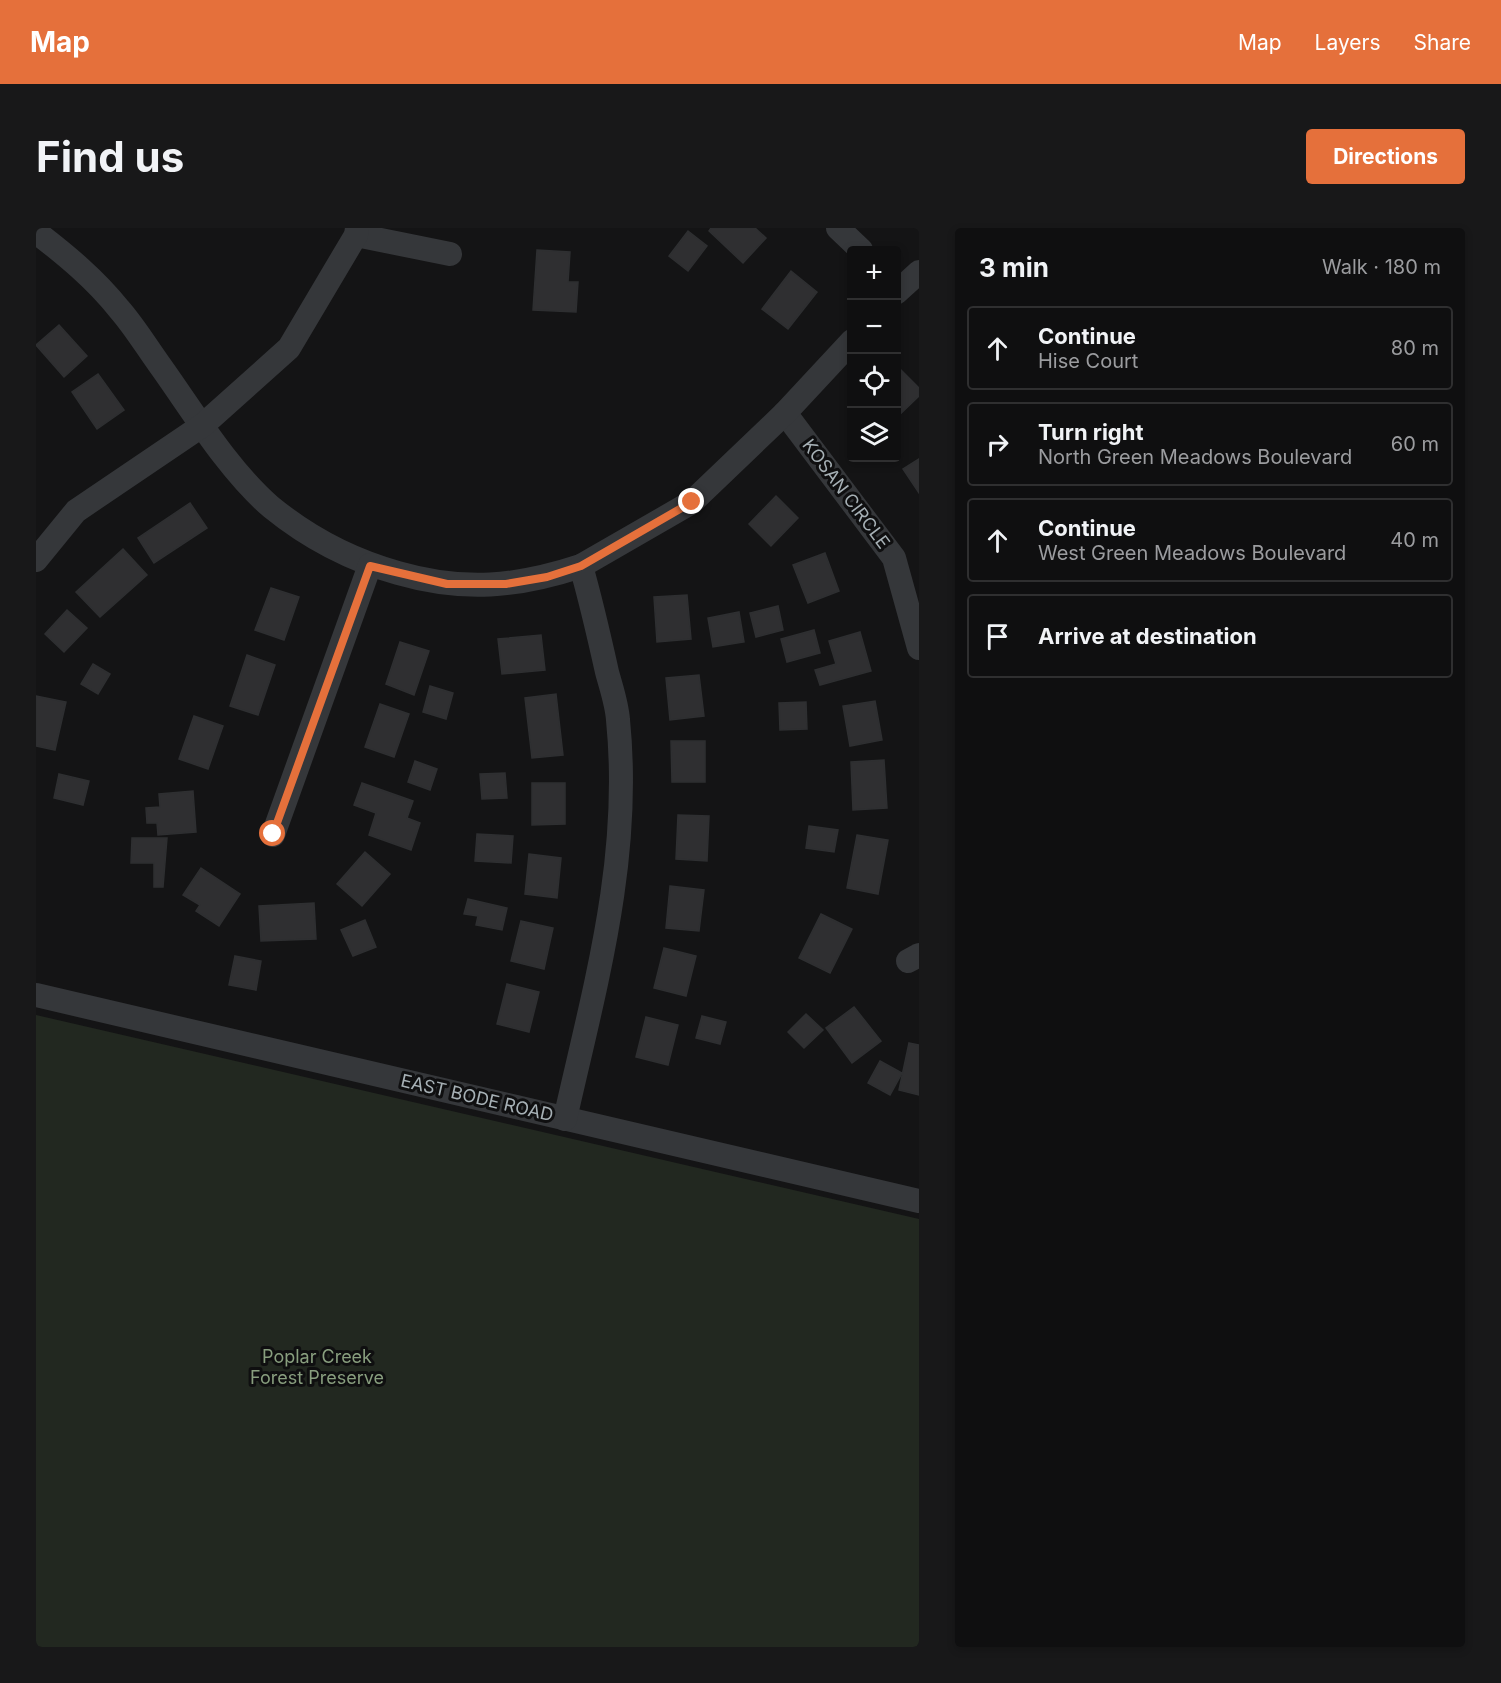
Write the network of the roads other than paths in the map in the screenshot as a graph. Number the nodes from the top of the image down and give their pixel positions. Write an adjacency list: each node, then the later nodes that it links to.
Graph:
1 (838, 228): 4 (street)
2 (356, 231): 5 (street); 10 (street)
3 (36, 232): 10 (street)
4 (857, 246)
5 (450, 254)
6 (919, 272): 7 (street)
7 (901, 287)
8 (847, 346): 9 (street)
9 (785, 413): 13 (street); 14 (street, KOSAN CIRCLE)
10 (203, 425): 11 (street); 12 (street)
11 (36, 560)
12 (370, 566): 13 (street); 15 (street)
13 (581, 566): 17 (street)
14 (919, 648)
15 (273, 834)
16 (36, 995): 17 (street, EAST BODE ROAD)
17 (565, 1119): 18 (street, EAST BODE ROAD)
18 (919, 1201)

